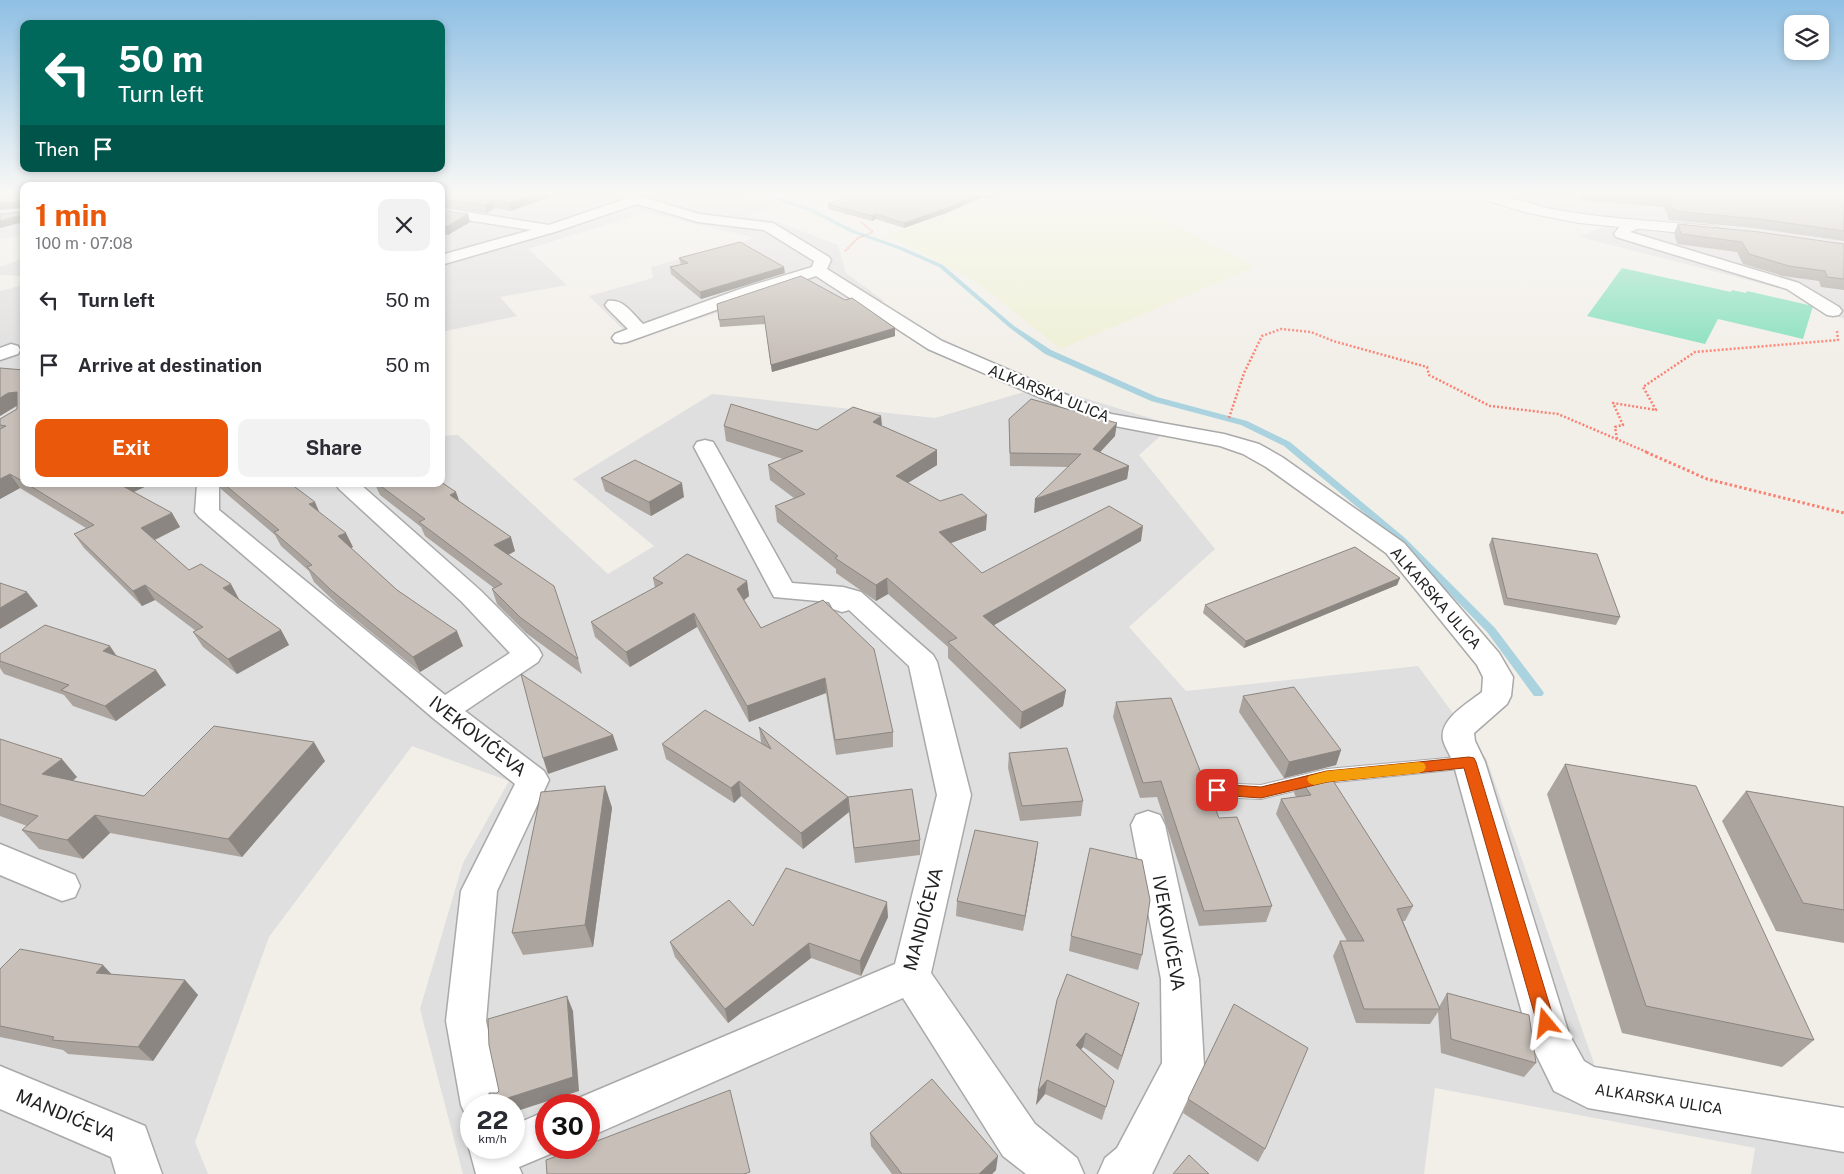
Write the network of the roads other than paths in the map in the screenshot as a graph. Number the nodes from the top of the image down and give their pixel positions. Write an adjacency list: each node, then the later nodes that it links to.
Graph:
1 (481, 249): 4 (street)
2 (805, 249): 5 (street)
3 (1670, 249): 7 (street)
4 (445, 259)
5 (818, 270): 8 (street); 14 (street, ALKARSKA ULICA)
6 (614, 305): 8 (street)
7 (1833, 311)
8 (640, 331): 9 (street)
9 (621, 338)
10 (705, 447): 19 (street, MANDIĆEVA)
11 (208, 487): 13 (street, IVEKOVIĆEVA)
12 (349, 487): 13 (street)
13 (444, 710): 21 (street, IVEKOVIĆEVA)
14 (1469, 762): 15 (lane); 23 (street, ALKARSKA ULICA)
15 (1217, 790)
16 (1148, 825): 26 (street, IVEKOVIĆEVA)
17 (0, 859): 18 (street)
18 (62, 886)
19 (911, 976): 22 (street, MANDIĆEVA); 25 (street)
20 (0, 1087): 24 (street, MANDIĆEVA)
21 (481, 1094)
22 (600, 1110)
23 (1844, 1130)
24 (140, 1174)
25 (1061, 1174)
26 (1121, 1174)

